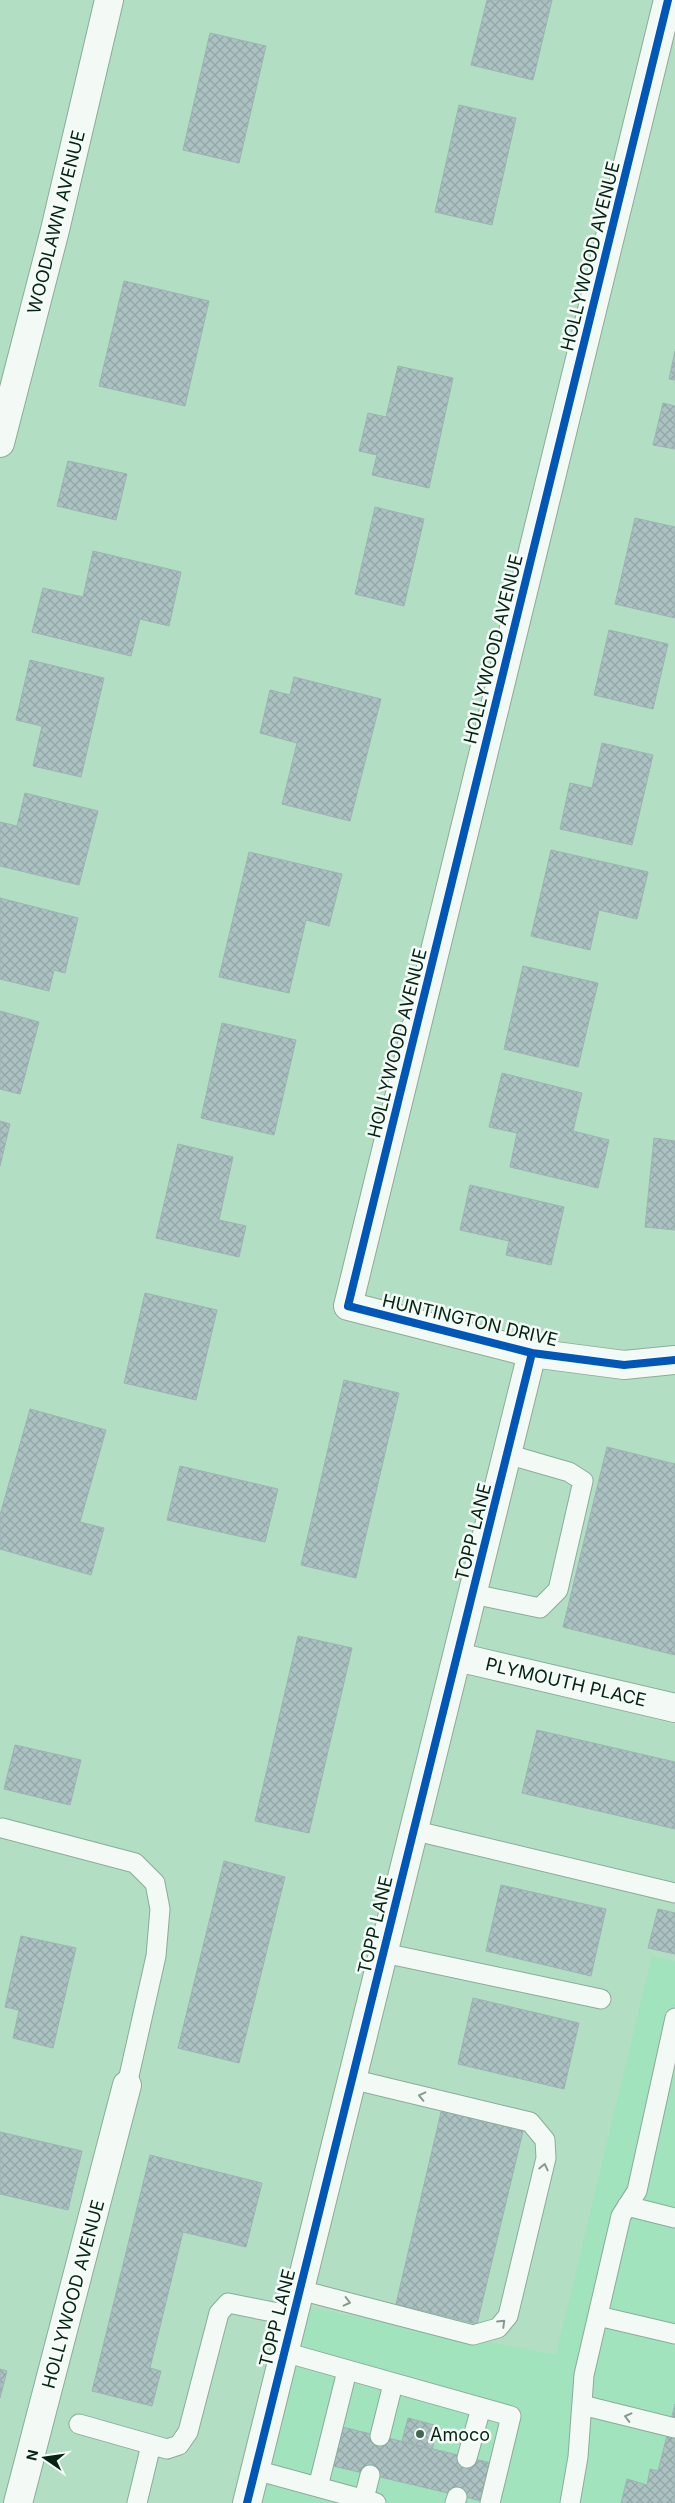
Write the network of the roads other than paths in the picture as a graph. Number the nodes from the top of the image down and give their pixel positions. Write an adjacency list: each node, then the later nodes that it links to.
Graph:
1 (109, 0): 3 (street, WOODLAWN AVENUE)
2 (668, 0): 4 (street, HOLLYWOOD AVENUE)
3 (0, 443)
4 (348, 1306): 5 (street, HUNTINGTON DRIVE)
5 (532, 1353): 6 (street, HUNTINGTON DRIVE); 7 (street, TOPP LANE)
6 (675, 1360)
7 (507, 1454): 8 (street, TOPP LANE); 8 (lane)
8 (473, 1594): 9 (street, TOPP LANE)
9 (457, 1657): 10 (street, PLYMOUTH PLACE); 12 (street, TOPP LANE)
10 (675, 1708)
11 (2, 1828): 18 (lane)
12 (412, 1830): 13 (lane); 14 (street, TOPP LANE)
13 (675, 1893)
14 (384, 1953): 15 (lane); 17 (street, TOPP LANE)
15 (601, 1999)
16 (675, 2018): 19 (lane)
17 (351, 2079): 21 (street, TOPP LANE); 21 (lane, one-way to 17)
18 (127, 2085): 39 (street, HOLLYWOOD AVENUE)
19 (627, 2206): 20 (lane); 23 (lane)
20 (675, 2218)
21 (300, 2290): 22 (street, TOPP LANE)
22 (293, 2316): 25 (street, TOPP LANE); 33 (lane)
23 (598, 2316): 24 (lane); 28 (lane)
24 (675, 2334)
25 (284, 2352): 26 (lane); 35 (street, TOPP LANE)
26 (347, 2371): 27 (lane); 37 (lane)
27 (393, 2384): 29 (lane); 32 (lane)
28 (582, 2405): 31 (lane, one-way to 28); 43 (lane)
29 (481, 2408): 34 (lane); 42 (lane)
30 (79, 2424): 33 (lane)
31 (675, 2428)
32 (380, 2436)
33 (151, 2444): 40 (lane)
34 (467, 2458)
35 (255, 2470): 37 (lane); 41 (street, TOPP LANE)
36 (370, 2475): 38 (lane)
37 (318, 2487): 38 (lane)
38 (367, 2502)
39 (18, 2503)
40 (137, 2503)
41 (247, 2503)
42 (490, 2503)
43 (570, 2503)

